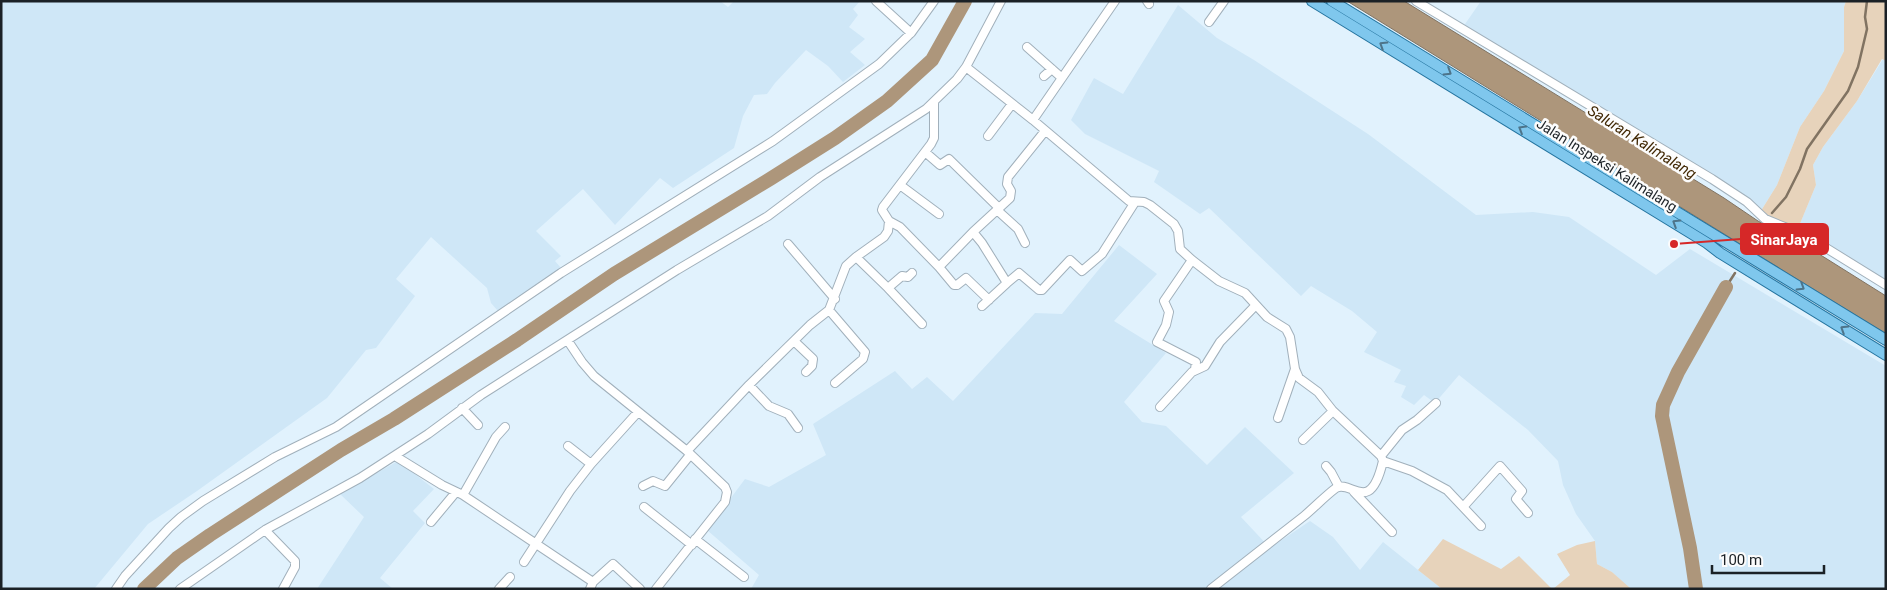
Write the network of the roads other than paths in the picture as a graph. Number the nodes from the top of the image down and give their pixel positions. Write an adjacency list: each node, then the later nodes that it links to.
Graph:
1 (876, 1): 10 (street)
2 (934, 1): 10 (street)
3 (1001, 1): 13 (street)
4 (1115, 1): 17 (street)
5 (1224, 1): 9 (street)
6 (1312, 1): 15 (main road, Jalan Inspeksi Kalimalang, one-way to 6)
7 (1332, 1): 12 (main road, Jalan Inspeksi Kalimalang)
8 (1416, 1): 38 (street)
9 (1209, 22)
10 (910, 33): 88 (street)
11 (1027, 47): 14 (street)
12 (1431, 62): 15 (main road); 24 (main road, Jalan Inspeksi Kalimalang, one-way to 24)
13 (966, 67): 18 (street); 19 (street)
14 (1052, 69): 16 (street); 17 (street)
15 (1424, 70): 24 (main road, Jalan Inspeksi Kalimalang, one-way to 15)
16 (1044, 76)
17 (1062, 78): 20 (street)
18 (934, 103): 23 (street); 47 (street)
19 (1012, 104): 20 (street); 22 (street)
20 (1033, 120): 21 (street)
21 (1045, 131): 26 (street); 27 (street)
22 (988, 136)
23 (926, 152): 25 (street); 27 (street)
24 (1603, 172): 46 (main road, Jalan Inspeksi Kalimalang, one-way to 46); 49 (main road, Jalan Inspeksi Kalimalang, one-way to 24)
25 (900, 185): 28 (street); 29 (street)
26 (1135, 202): 34 (street); 37 (street)
27 (998, 209): 30 (street); 31 (street)
28 (939, 214)
29 (889, 221): 33 (street); 35 (street)
30 (973, 232): 35 (street); 37 (street)
31 (1025, 243)
32 (788, 244): 40 (street)
33 (856, 257): 39 (street); 40 (street)
34 (1192, 260): 42 (street); 51 (street)
35 (939, 267): 41 (street)
36 (912, 273): 39 (street)
37 (1007, 283): 41 (street)
38 (1886, 285)
39 (888, 288): 45 (street)
40 (835, 299): 44 (street)
41 (989, 300): 43 (street)
42 (1256, 304): 50 (street); 51 (street)
43 (982, 306)
44 (829, 310): 48 (street); 53 (street)
45 (922, 324)
46 (1886, 340)
47 (568, 341): 56 (street); 59 (street)
48 (794, 341): 52 (street); 54 (street)
49 (1886, 354)
50 (1295, 368): 58 (street); 60 (street)
51 (1195, 369): 57 (street)
52 (806, 372)
53 (835, 383)
54 (749, 385): 63 (street); 66 (street)
55 (1436, 403): 68 (street)
56 (462, 408): 61 (street); 67 (street)
57 (1160, 408)
58 (1333, 411): 64 (street); 68 (street)
59 (638, 412): 66 (street); 69 (street)
60 (1278, 418)
61 (478, 425)
62 (505, 427): 74 (street)
63 (798, 428)
64 (1303, 440)
65 (568, 446): 69 (street)
66 (688, 453): 71 (street); 82 (street)
67 (395, 456): 74 (street); 80 (street)
68 (1382, 459): 73 (street); 76 (street)
69 (591, 464): 83 (street)
70 (1326, 466): 72 (street)
71 (644, 486)
72 (1339, 487): 73 (street); 94 (street)
73 (1352, 491): 81 (street)
74 (459, 494): 78 (street); 83 (street)
75 (644, 506): 82 (street)
76 (1464, 506): 77 (street); 79 (street)
77 (1528, 513)
78 (431, 522)
79 (1481, 526)
80 (265, 530): 89 (street); 90 (street)
81 (1392, 532)
82 (694, 542): 86 (street); 93 (street)
83 (535, 543): 84 (street); 87 (street)
84 (524, 562)
85 (510, 577): 91 (street)
86 (744, 577)
87 (591, 586): 92 (street)
88 (116, 589)
89 (180, 589)
90 (283, 589)
91 (499, 589)
92 (640, 589)
93 (656, 589)
94 (1211, 589)

